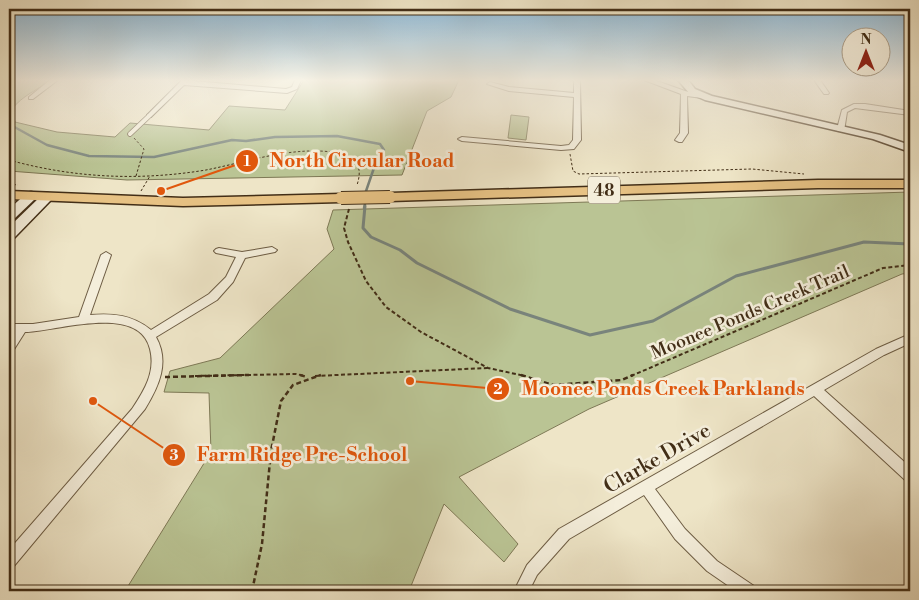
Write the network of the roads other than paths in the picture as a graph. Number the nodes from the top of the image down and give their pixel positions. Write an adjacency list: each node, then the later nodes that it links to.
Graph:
1 (157, 108): 8 (street)
2 (577, 108): 12 (street)
3 (690, 108): 13 (street)
4 (753, 108): 9 (street)
5 (849, 108): 9 (street)
6 (873, 108): 7 (street)
7 (910, 112)
8 (148, 116): 10 (lane)
9 (840, 129): 11 (street)
10 (130, 134)
11 (876, 137): 14 (street); 15 (street)
12 (462, 140)
13 (679, 140)
14 (910, 145)
15 (910, 149)
16 (910, 178): 17 (main road, 48)
17 (818, 184): 18 (main road, 48); 21 (main road, 48, bridge)
18 (910, 184)
19 (9, 194): 20 (main road, 48)
20 (31, 196): 21 (main road, 48); 22 (street)
21 (46, 197): 23 (street)
22 (9, 216)
23 (9, 234)
24 (272, 250): 27 (street)
25 (220, 251): 27 (street)
26 (106, 255): 28 (street)
27 (242, 255): 31 (street)
28 (84, 320): 30 (street); 31 (street)
29 (9, 328): 30 (street)
30 (22, 329): 33 (street)
31 (151, 335): 37 (street)
32 (910, 338): 34 (street, Clarke Drive)
33 (9, 348)
34 (816, 390): 35 (street); 36 (street, Clarke Drive)
35 (910, 475)
36 (646, 487): 38 (street, Clarke Drive); 39 (street)
37 (9, 561)
38 (521, 591)
39 (749, 591)

